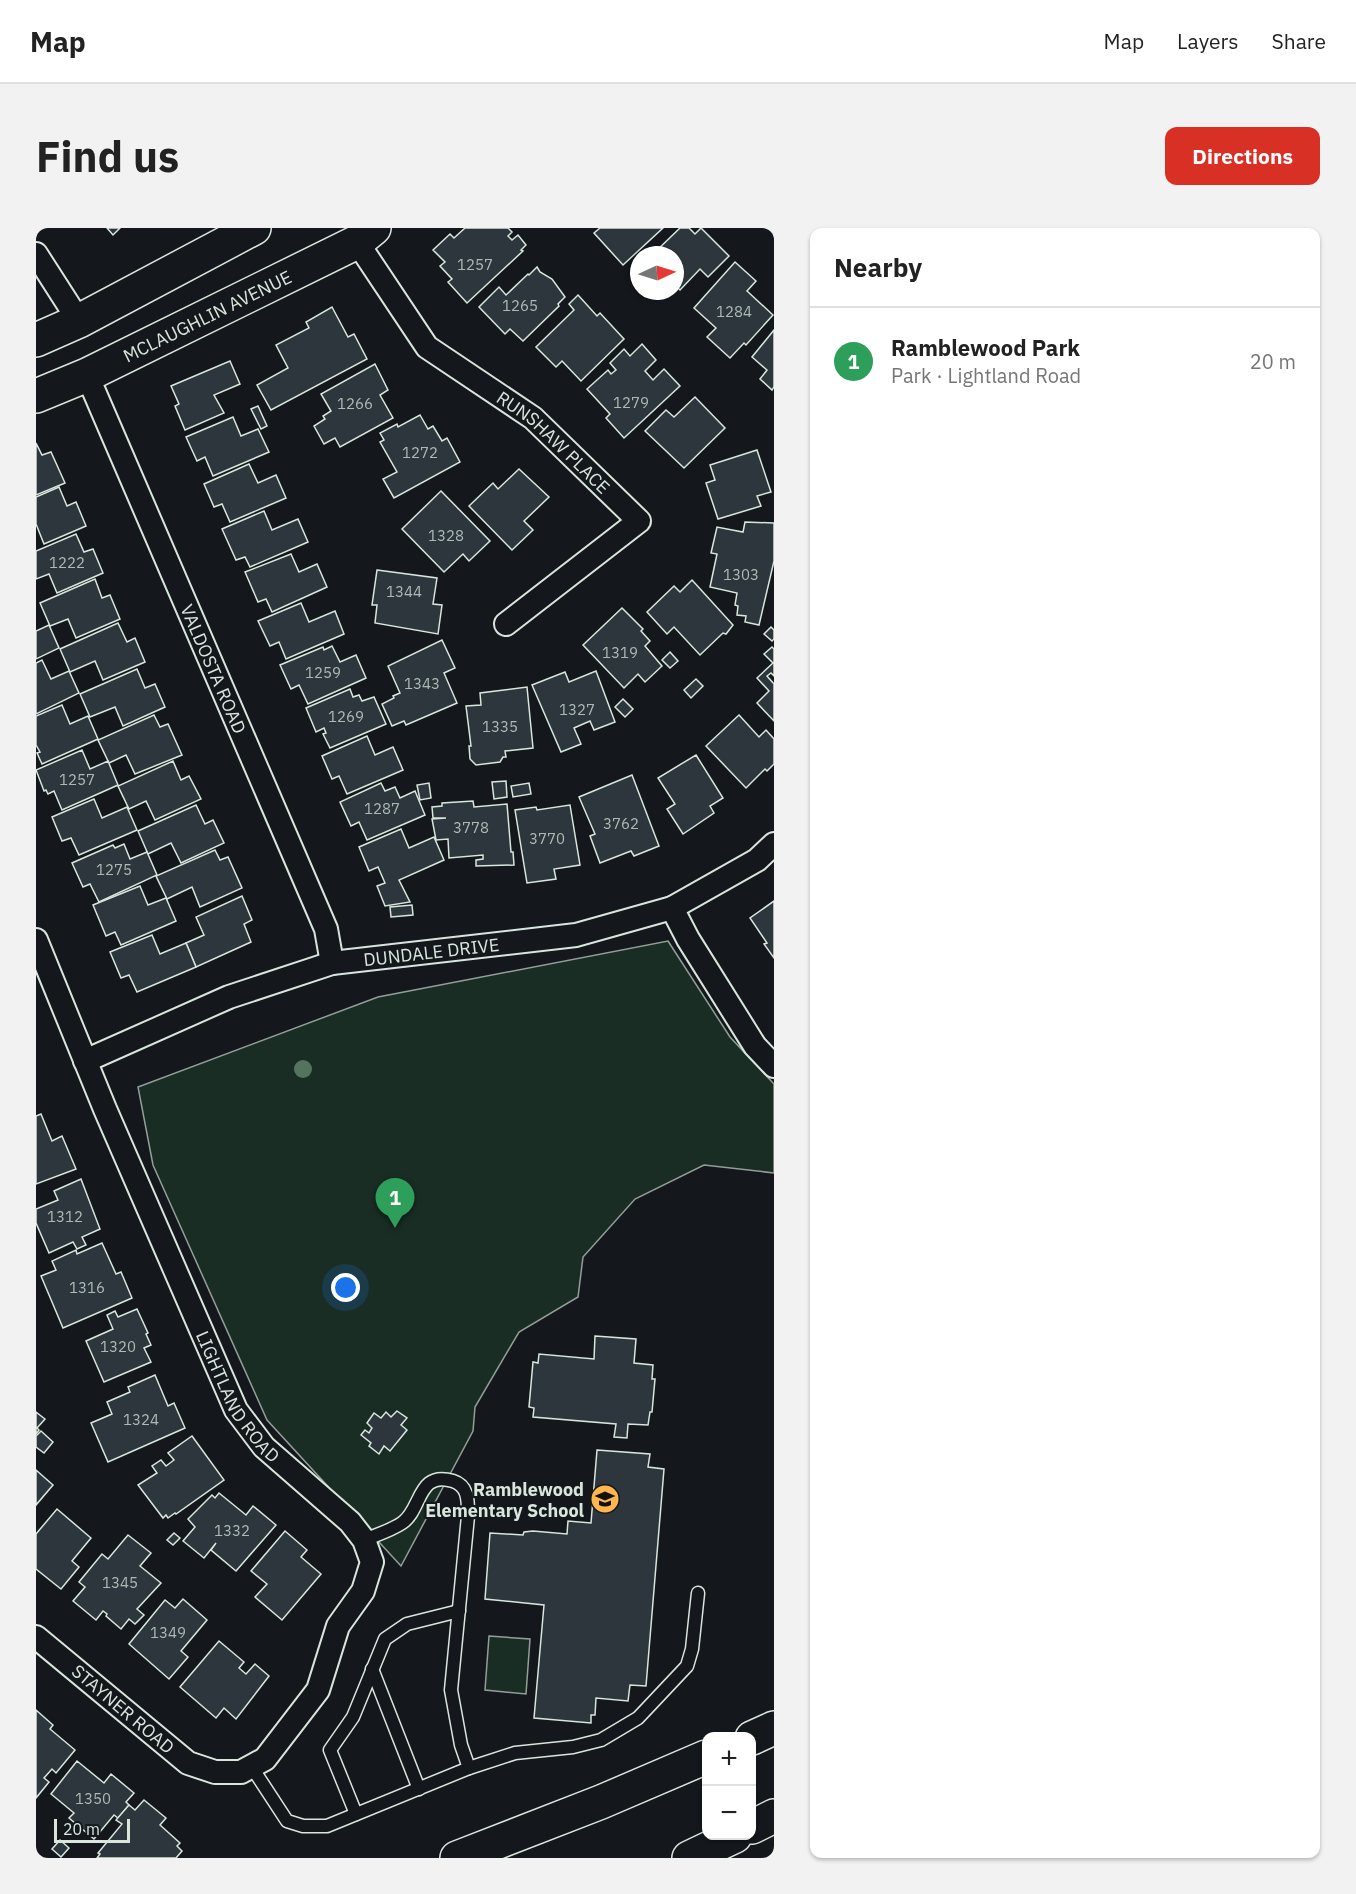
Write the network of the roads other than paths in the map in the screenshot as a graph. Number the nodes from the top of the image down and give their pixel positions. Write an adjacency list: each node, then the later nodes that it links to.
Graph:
1 (254, 228): 4 (main road)
2 (366, 235): 6 (main road, MCLAUGHLIN AVENUE); 8 (street, RUNSHAW PLACE)
3 (36, 254): 4 (street)
4 (79, 321): 5 (main road)
5 (36, 340)
6 (87, 375): 7 (main road, MCLAUGHLIN AVENUE); 12 (street, VALDOSTA ROAD)
7 (36, 396)
8 (506, 624)
9 (774, 844): 10 (street, DUNDALE DRIVE)
10 (672, 908): 12 (street, DUNDALE DRIVE); 14 (street)
11 (36, 940): 13 (street, LIGHTLAND ROAD)
12 (332, 963): 13 (street, DUNDALE DRIVE)
13 (85, 1061): 15 (street, LIGHTLAND ROAD)
14 (774, 1066)
15 (364, 1540): 17 (lane); 23 (street, LIGHTLAND ROAD)
16 (698, 1593): 24 (lane)
17 (459, 1611): 19 (lane); 24 (lane)
18 (36, 1637): 25 (street, STAYNER ROAD)
19 (372, 1669): 26 (lane); 27 (lane)
20 (774, 1728): 21 (main road)
21 (756, 1735)
22 (702, 1759): 31 (main road)
23 (251, 1766): 25 (street, LIGHTLAND ROAD); 27 (lane)
24 (469, 1768): 26 (lane)
25 (215, 1772)
26 (419, 1789): 27 (lane)
27 (356, 1814)
28 (774, 1816): 29 (main road)
29 (756, 1825)
30 (727, 1840): 32 (main road)
31 (457, 1858)
32 (689, 1858)

